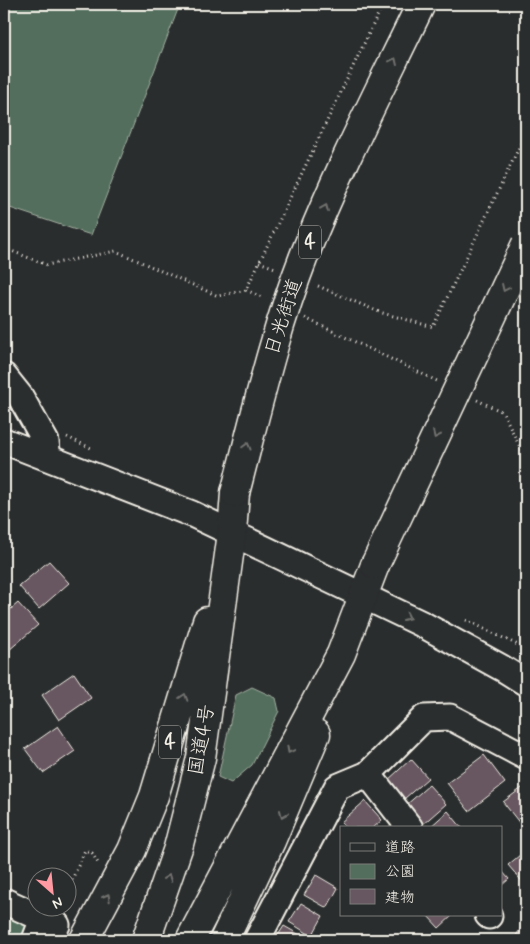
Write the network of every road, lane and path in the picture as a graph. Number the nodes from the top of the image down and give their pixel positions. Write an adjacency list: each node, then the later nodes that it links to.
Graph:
1 (383, 4): 6 (path)
2 (421, 4): 18 (highway, 日光街道 / 4, one-way to 2, bridge)
3 (526, 133): 8 (path)
4 (526, 244): 19 (highway, one-way to 19, bridge)
5 (4, 248): 9 (path)
6 (259, 262): 7 (path); 9 (path)
7 (276, 269)
8 (311, 283)
9 (246, 290): 10 (path)
10 (273, 302)
11 (299, 315): 13 (path)
12 (4, 376): 16 (street)
13 (441, 382)
14 (476, 399): 17 (path)
15 (4, 440): 16 (street)
16 (48, 458): 18 (street)
17 (526, 460)
18 (232, 533): 19 (street); 29 (highway, 4, one-way to 18); 30 (highway, 国道4号 / 4, one-way to 18)
19 (363, 596): 20 (highway); 21 (street, one-way to 21)
20 (340, 654): 31 (highway, one-way to 31); 32 (highway, one-way to 32)
21 (526, 683)
22 (526, 757): 23 (street)
23 (368, 774): 24 (street); 33 (street)
24 (408, 826)
25 (78, 866): 26 (path)
26 (99, 866)
27 (4, 901): 28 (street)
28 (45, 928)
29 (84, 940)
30 (146, 940)
31 (190, 940)
32 (224, 940)
33 (257, 940)

